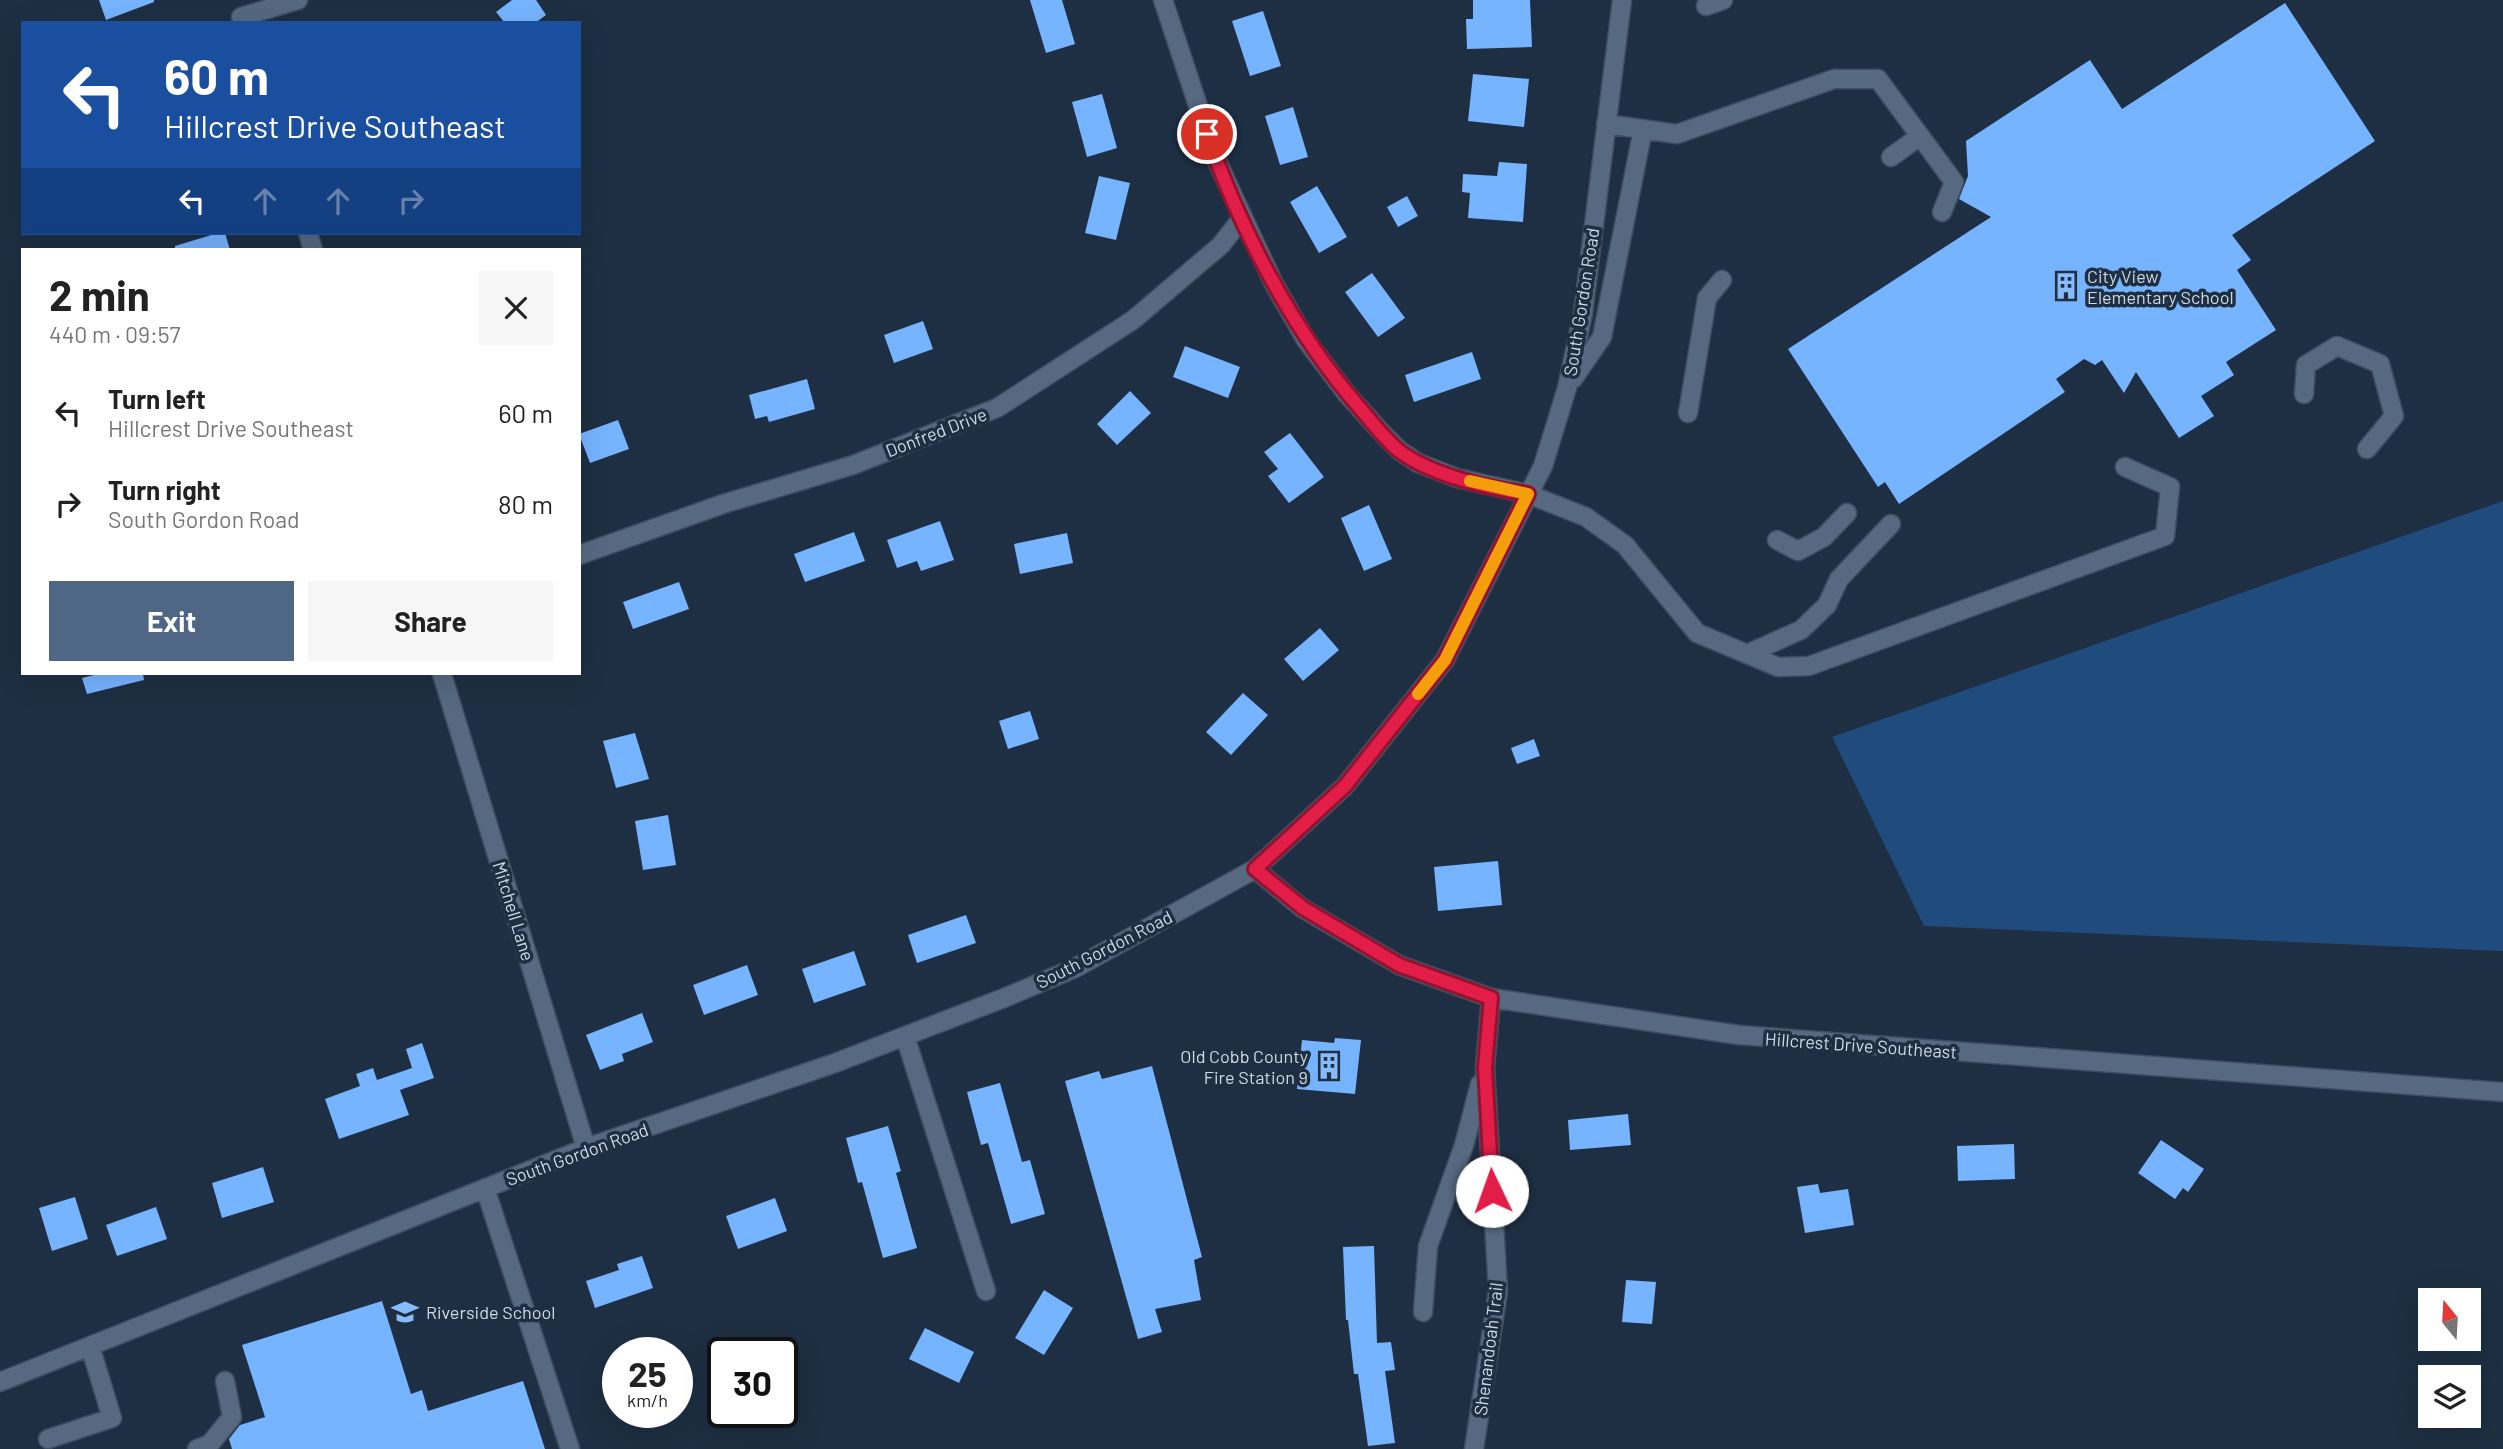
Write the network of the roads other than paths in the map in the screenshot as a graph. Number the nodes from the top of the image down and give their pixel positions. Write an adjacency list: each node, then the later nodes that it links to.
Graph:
1 (298, 0): 4 (street)
2 (1163, 0): 10 (street)
3 (1622, 0): 5 (street, South Gordon Road)
4 (240, 13)
5 (1606, 124): 6 (street); 12 (street, South Gordon Road)
6 (1643, 129): 7 (street); 12 (street)
7 (1920, 136): 8 (street); 9 (street)
8 (1891, 157)
9 (1942, 212)
10 (1242, 218): 17 (street); 21 (street, Donfred Drive)
11 (1722, 280): 14 (street)
12 (1567, 388): 17 (street, South Gordon Road)
13 (2304, 394): 15 (street)
14 (1688, 413)
15 (2367, 449)
16 (2125, 467): 22 (street)
17 (1528, 494): 22 (street); 24 (street, South Gordon Road)
18 (1847, 513): 20 (street)
19 (1891, 524): 22 (street)
20 (1777, 540)
21 (581, 554)
22 (1747, 654)
23 (442, 675): 29 (street, Mitchell Lane)
24 (1255, 869): 25 (street, Hillcrest Drive Southeast); 26 (street, South Gordon Road)
25 (1491, 998): 27 (street, Shenandoah Trail); 28 (street, Hillcrest Drive Southeast)
26 (905, 1036): 29 (street, South Gordon Road); 31 (street)
27 (1485, 1067): 32 (street); 39 (street, Shenandoah Trail)
28 (2503, 1092)
29 (586, 1148): 30 (street, South Gordon Road)
30 (485, 1188): 33 (street, South Gordon Road); 38 (street)
31 (986, 1291)
32 (1423, 1312)
33 (90, 1346): 35 (street, South Gordon Road); 36 (street)
34 (225, 1381): 37 (street)
35 (0, 1382)
36 (48, 1439)
37 (197, 1449)
38 (570, 1449)
39 (1474, 1449)

